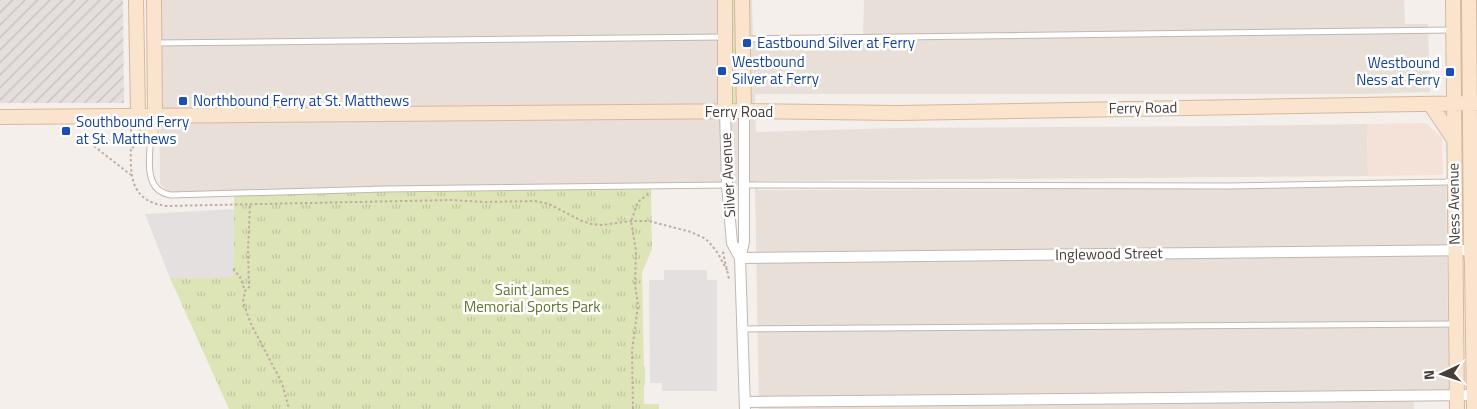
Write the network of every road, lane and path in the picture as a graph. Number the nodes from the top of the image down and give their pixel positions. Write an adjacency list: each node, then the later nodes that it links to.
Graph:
1 (136, 0): 17 (main road)
2 (154, 0): 11 (main road)
3 (725, 0): 9 (main road, Silver Avenue)
4 (742, 0): 10 (main road, Silver Avenue)
5 (1453, 0): 7 (main road, Ness Avenue)
6 (1469, 0): 8 (main road, Ness Avenue)
7 (1453, 30): 10 (lane); 12 (main road, Ness Avenue)
8 (1474, 30): 13 (main road, Ness Avenue)
9 (725, 38): 11 (lane); 15 (main road, Silver Avenue)
10 (743, 38): 16 (main road, Silver Avenue)
11 (154, 43): 18 (main road)
12 (1453, 103): 13 (main road, Ferry Road); 14 (main road, Ferry Road); 21 (main road, Ness Avenue)
13 (1474, 103): 25 (main road, Ness Avenue)
14 (1430, 104): 16 (main road, Ferry Road); 21 (main road)
15 (725, 112): 16 (main road, Ferry Road); 18 (main road, Ferry Road); 27 (street, Silver Avenue)
16 (744, 112): 28 (street, Silver Avenue)
17 (138, 115): 18 (main road, Ferry Road); 19 (main road, Ferry Road); 20 (main road); 23 (path)
18 (155, 116): 20 (main road)
19 (0, 117)
20 (151, 133): 29 (lane)
21 (1453, 138): 26 (main road, Ness Avenue)
22 (90, 143): 24 (path)
23 (132, 148)
24 (132, 176)
25 (1474, 179): 32 (main road, Ness Avenue)
26 (1454, 180): 28 (lane); 31 (main road, Ness Avenue)
27 (727, 185): 29 (lane); 33 (street, Silver Avenue)
28 (744, 185): 33 (street, Silver Avenue)
29 (659, 187): 30 (path)
30 (631, 221): 35 (path); 36 (path); 44 (path)
31 (1455, 250): 32 (street, Inglewood Street); 33 (street, Inglewood Street); 38 (main road, Ness Avenue)
32 (1474, 250): 37 (main road, Ness Avenue)
33 (740, 258): 39 (street, Silver Avenue)
34 (233, 269): 36 (path)
35 (727, 270)
36 (245, 291): 43 (path)
37 (1475, 321): 40 (main road, Ness Avenue)
38 (1456, 324): 39 (lane); 41 (main road, Ness Avenue)
39 (743, 330): 42 (street, Silver Avenue)
40 (1475, 400): 41 (street)
41 (1457, 402): 42 (street)
42 (745, 405)
43 (289, 409)
44 (633, 409)

